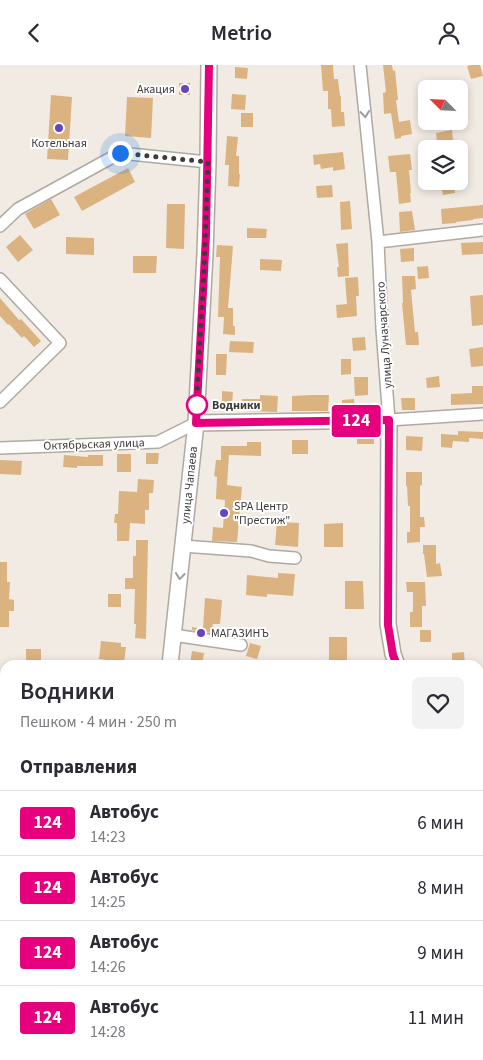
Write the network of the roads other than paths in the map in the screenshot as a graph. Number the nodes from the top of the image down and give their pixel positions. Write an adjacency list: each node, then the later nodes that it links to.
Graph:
1 (209, 65): 3 (main road, улица Чапаева)
2 (360, 65): 6 (street, улица Луначарского, one-way to 6)
3 (208, 162): 4 (street); 11 (main road, улица Чапаева)
4 (0, 226)
5 (483, 230): 6 (street)
6 (378, 242): 10 (street, улица Луначарского)
7 (0, 279): 8 (street)
8 (0, 402)
9 (483, 414): 10 (street, Октябрьская улица)
10 (389, 420): 11 (main road, Октябрьская улица); 18 (main road, улица Луначарского)
11 (196, 423): 12 (street, Октябрьская улица); 13 (main road, улица Чапаева)
12 (0, 448)
13 (183, 546): 14 (street); 15 (main road, улица Чапаева, one-way to 15)
14 (295, 558)
15 (173, 635): 16 (street); 17 (main road, улица Чапаева)
16 (241, 645)
17 (170, 660)
18 (395, 660)

